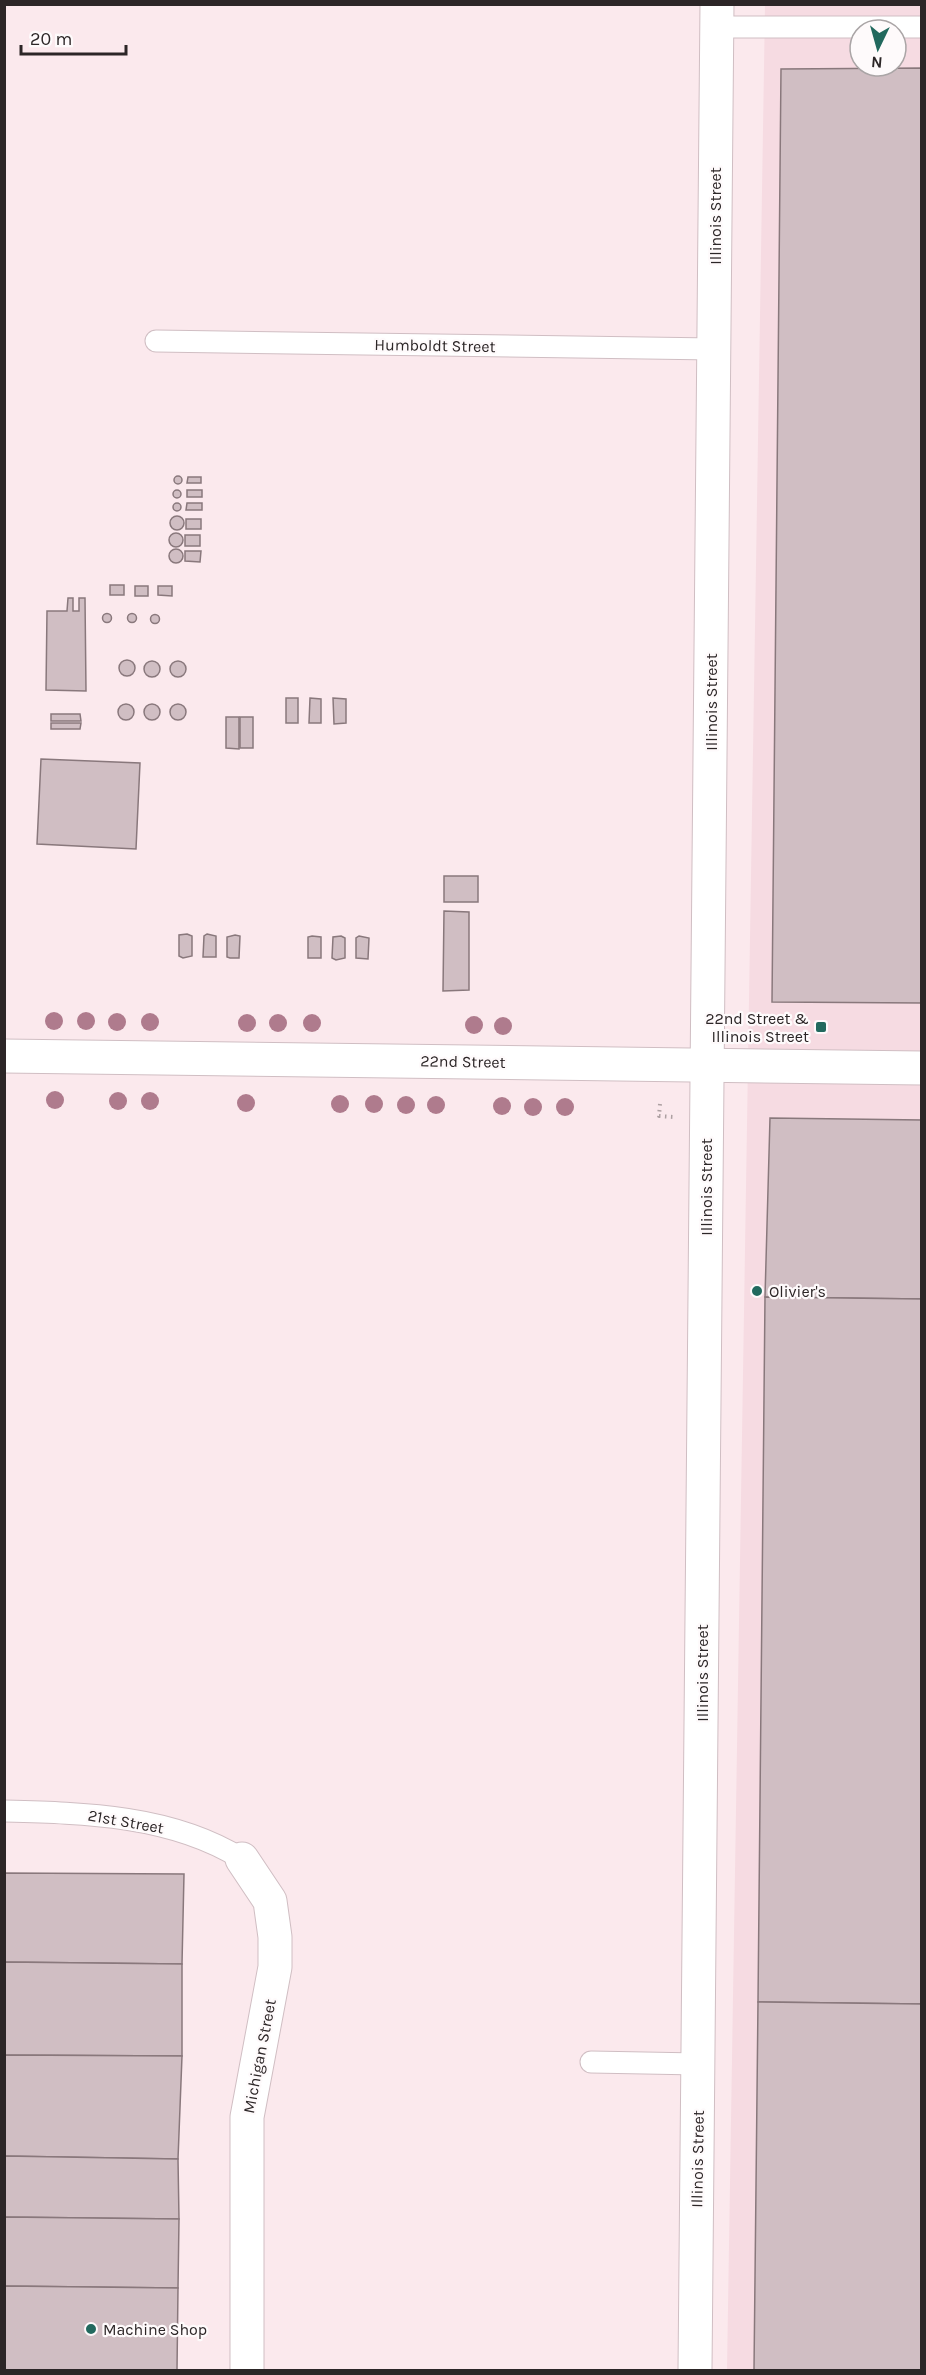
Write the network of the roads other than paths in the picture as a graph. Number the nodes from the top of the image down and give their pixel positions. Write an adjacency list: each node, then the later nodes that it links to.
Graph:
1 (717, 16): 2 (lane); 4 (street, Illinois Street)
2 (921, 27)
3 (156, 341): 4 (lane, Humboldt Street)
4 (714, 349): 6 (street, Illinois Street)
5 (4, 1056): 6 (street, 22nd Street)
6 (707, 1065): 7 (street, 22nd Street); 11 (street, Illinois Street)
7 (921, 1068)
8 (4, 1811): 9 (lane, 21st Street)
9 (242, 1858): 12 (street, Michigan Street)
10 (591, 2062): 11 (lane)
11 (698, 2064): 13 (street, Illinois Street)
12 (247, 2370)
13 (695, 2370)

